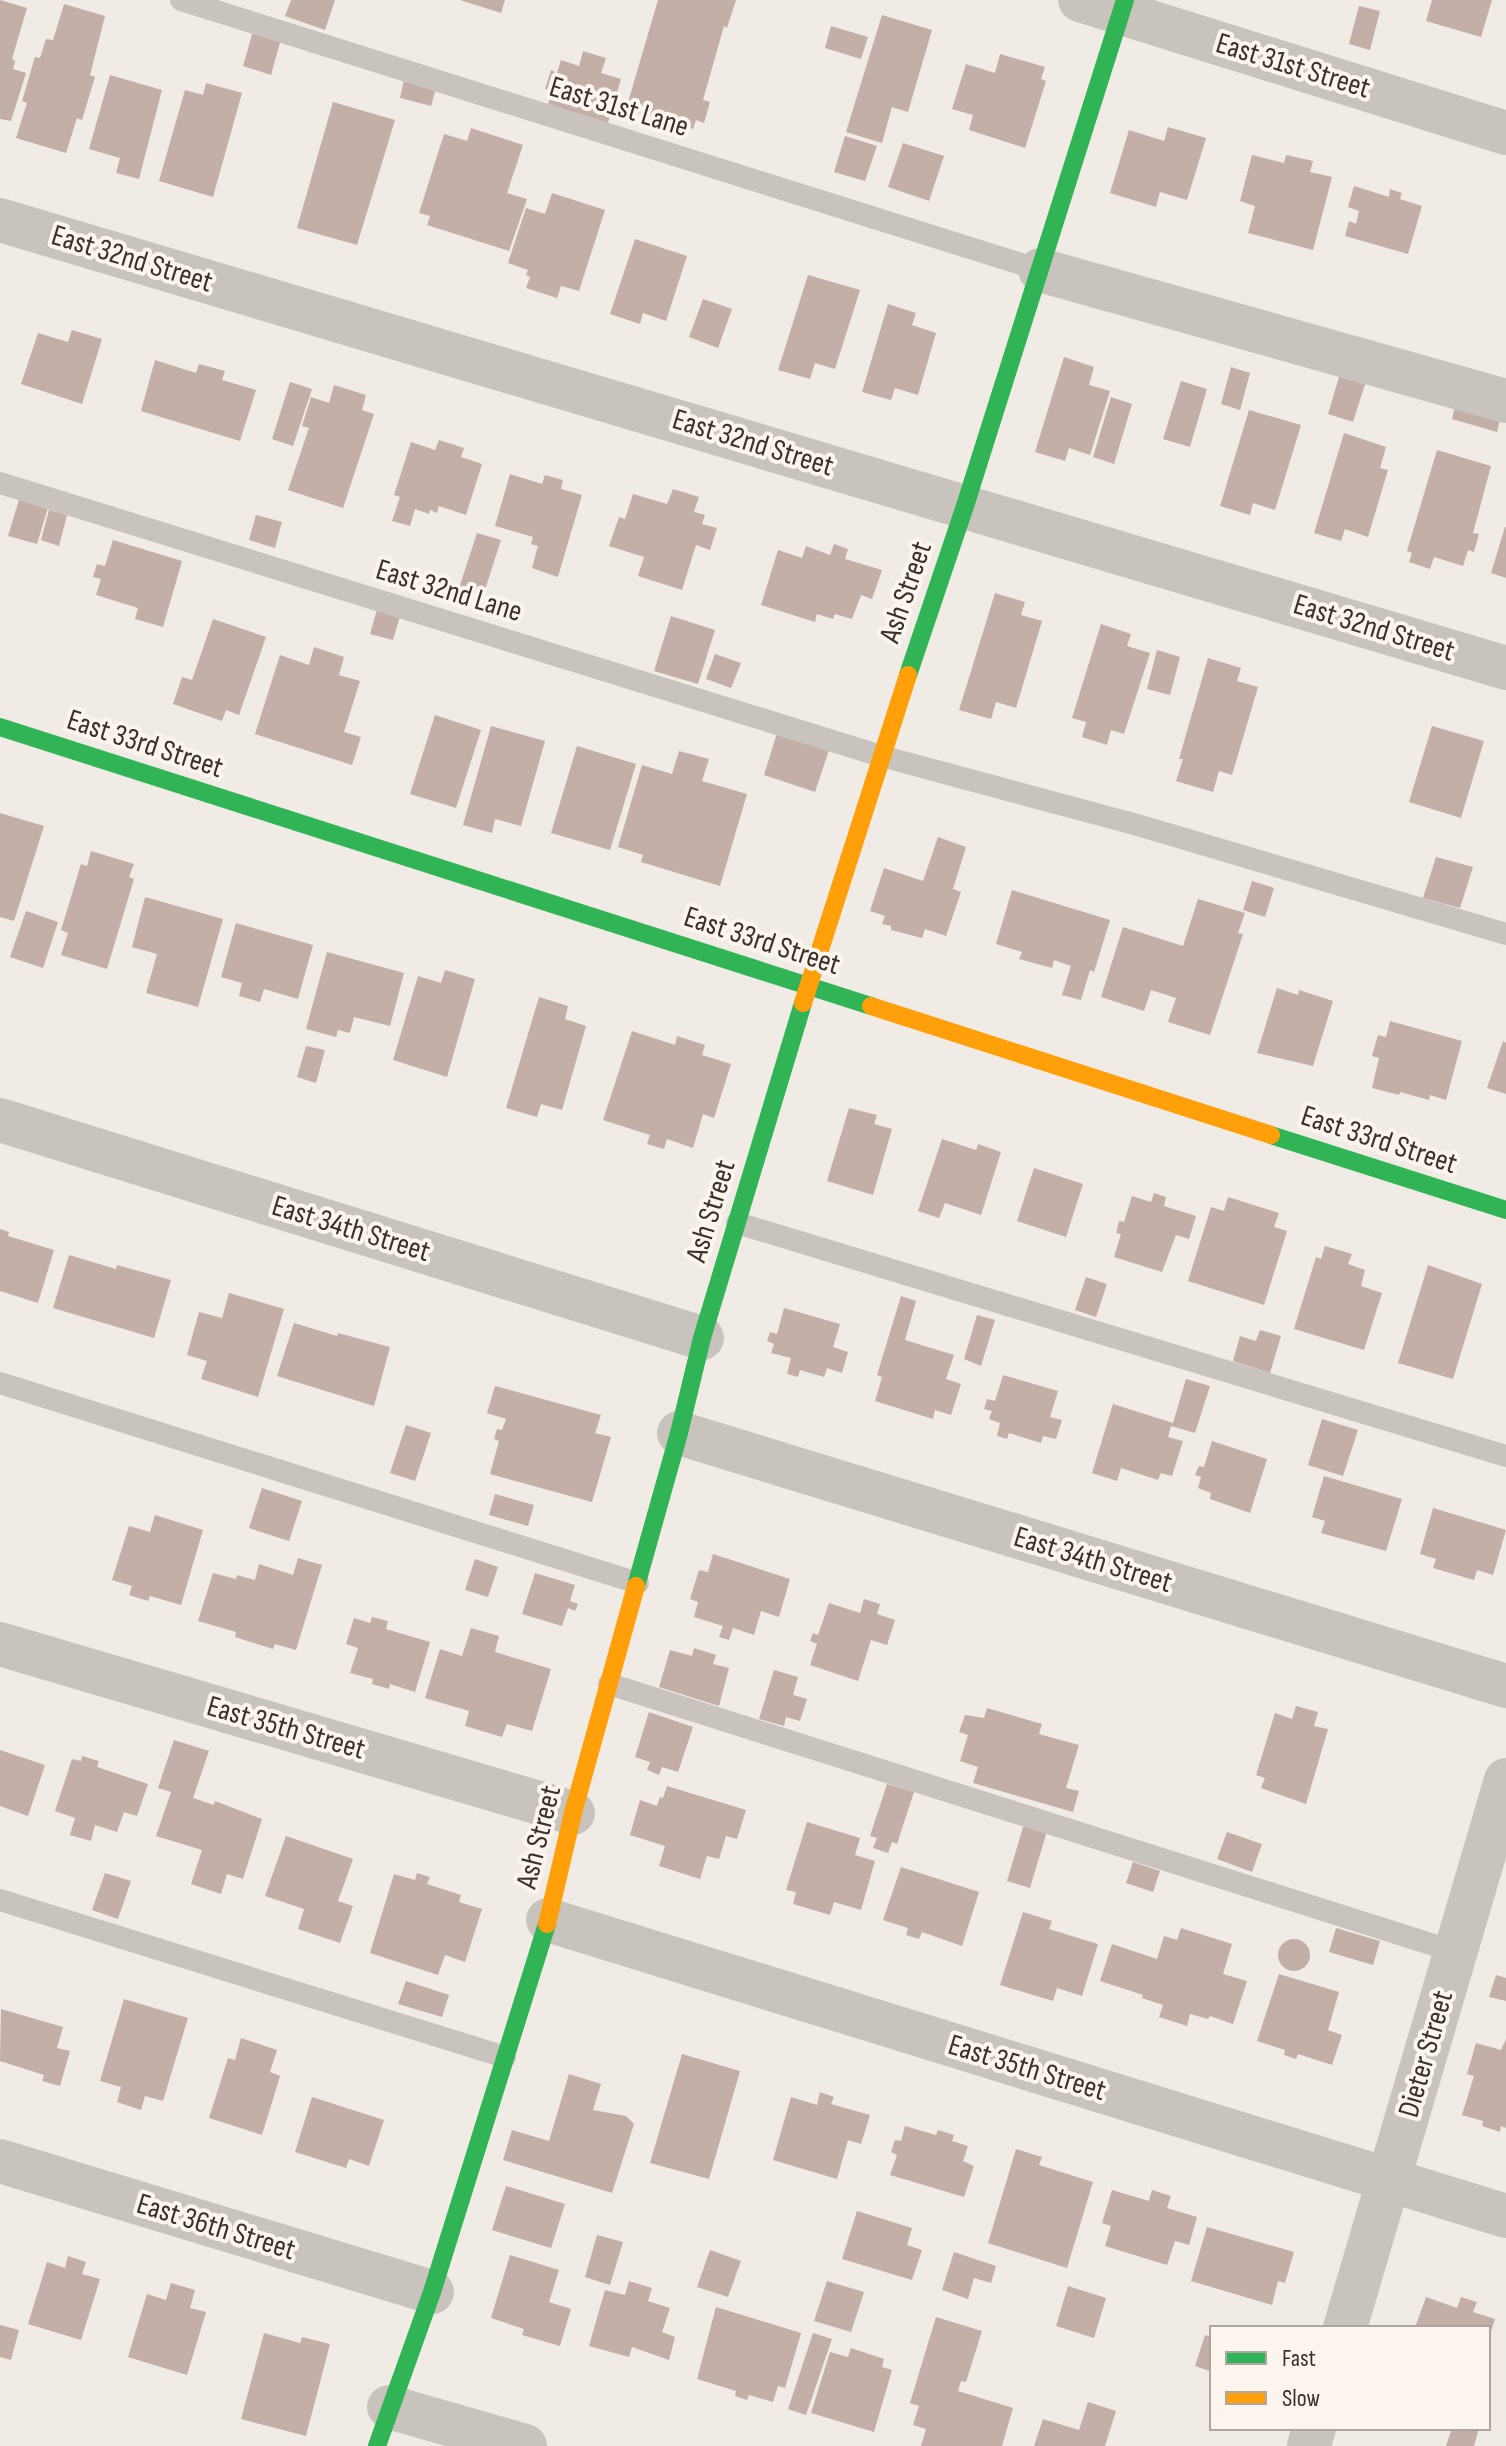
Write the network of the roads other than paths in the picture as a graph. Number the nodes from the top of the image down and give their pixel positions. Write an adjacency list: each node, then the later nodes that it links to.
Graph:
1 (181, 0): 6 (lane, East 31st Lane)
2 (1080, 0): 3 (street, East 31st Street)
3 (1123, 6): 4 (street, East 31st Street); 6 (street, Ash Street)
4 (1506, 133)
5 (0, 220): 9 (street, East 32nd Street)
6 (1040, 270): 7 (street); 9 (street, Ash Street)
7 (1506, 401)
8 (0, 483): 12 (lane, East 32nd Lane)
9 (965, 506): 10 (street, East 32nd Street); 12 (street, Ash Street)
10 (1506, 668)
11 (0, 727): 14 (street, East 33rd Street)
12 (881, 756): 13 (lane, East 32nd Lane); 14 (street, Ash Street)
13 (1506, 934)
14 (808, 986): 16 (street, East 33rd Street); 17 (street, Ash Street)
15 (0, 1120): 18 (street, East 34th Street)
16 (1506, 1210)
17 (737, 1223): 18 (street, Ash Street); 21 (lane)
18 (702, 1338): 20 (street, Ash Street)
19 (0, 1383): 22 (lane)
20 (679, 1433): 22 (street, Ash Street); 25 (street, East 34th Street)
21 (1506, 1456)
22 (638, 1583): 24 (street, Ash Street)
23 (0, 1644): 27 (street, East 35th Street)
24 (609, 1684): 27 (street, Ash Street); 30 (lane)
25 (1506, 1686)
26 (1506, 1780): 30 (street, Dieter Street)
27 (573, 1813): 29 (street, Ash Street)
28 (0, 1900): 31 (lane)
29 (548, 1920): 31 (street, Ash Street); 33 (street, East 35th Street)
30 (1456, 1952): 33 (street, Dieter Street)
31 (505, 2057): 35 (street, Ash Street)
32 (0, 2161): 35 (street, East 36th Street)
33 (1390, 2180): 34 (street, East 35th Street); 36 (street, Dieter Street)
34 (1506, 2216)
35 (432, 2292): 37 (street, Ash Street)
36 (1346, 2326)
37 (383, 2426): 38 (street)
38 (525, 2446)

